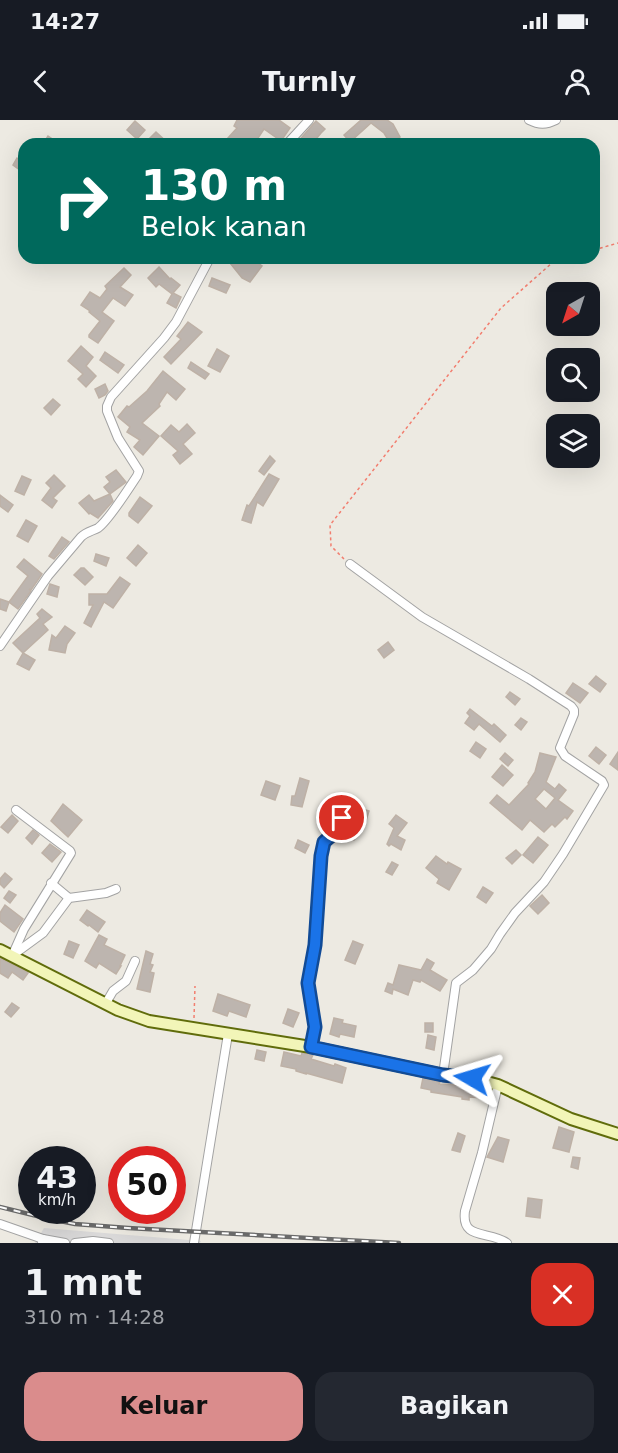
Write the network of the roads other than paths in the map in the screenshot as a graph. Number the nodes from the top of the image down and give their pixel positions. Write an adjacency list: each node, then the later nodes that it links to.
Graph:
1 (309, 120): 4 (street)
2 (529, 120): 3 (street)
3 (556, 120)
4 (292, 138)
5 (207, 264): 7 (street)
6 (350, 564): 19 (street)
7 (0, 646)
8 (16, 810): 10 (street)
9 (342, 818): 18 (street)
10 (51, 883): 12 (street); 14 (street)
11 (116, 889): 12 (street)
12 (69, 898): 14 (street)
13 (0, 950): 14 (main road)
14 (12, 956): 16 (main road)
15 (135, 961): 16 (street)
16 (106, 1003): 17 (main road)
17 (228, 1034): 18 (main road); 27 (street)
18 (311, 1047): 19 (main road)
19 (443, 1075): 20 (main road)
20 (498, 1086): 21 (main road); 28 (street)
21 (618, 1134)
22 (0, 1224): 23 (street)
23 (42, 1241): 24 (street)
24 (65, 1243)
25 (75, 1243): 26 (street)
26 (109, 1243)
27 (194, 1243)
28 (507, 1243)

